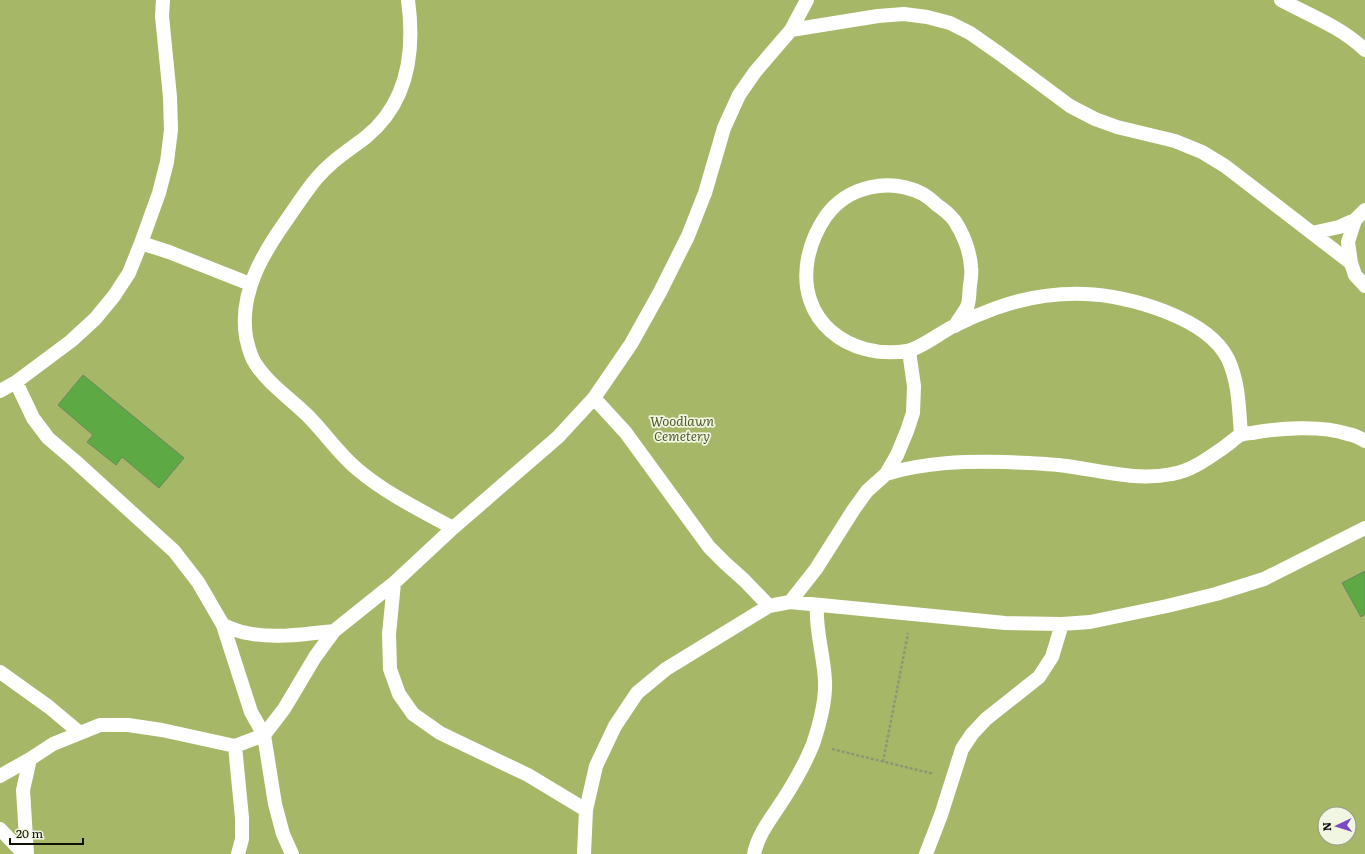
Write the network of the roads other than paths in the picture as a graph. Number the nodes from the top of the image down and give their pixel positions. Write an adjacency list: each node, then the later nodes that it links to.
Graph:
1 (162, 0): 10 (lane)
2 (408, 0): 12 (lane)
3 (807, 0): 5 (lane)
4 (1281, 0): 6 (lane)
5 (791, 30): 9 (lane); 18 (lane)
6 (1365, 50)
7 (1365, 210): 8 (lane)
8 (1355, 220): 9 (lane); 11 (lane)
9 (1312, 233): 11 (lane)
10 (141, 243): 12 (lane); 16 (lane)
11 (1351, 263): 13 (lane)
12 (250, 284): 22 (lane)
13 (1365, 286)
14 (954, 326): 15 (lane); 15 (lane); 19 (lane)
15 (909, 351): 21 (lane)
16 (16, 382): 17 (lane); 29 (lane)
17 (0, 392)
18 (594, 398): 22 (lane); 27 (lane)
19 (1241, 435): 20 (lane); 21 (lane)
20 (1365, 441)
21 (886, 474): 25 (lane)
22 (453, 528): 24 (lane)
23 (1365, 528): 28 (lane)
24 (394, 583): 30 (lane); 37 (lane)
25 (790, 602): 26 (lane); 27 (lane)
26 (817, 605): 28 (lane); 44 (lane)
27 (769, 606): 37 (lane)
28 (1062, 624): 45 (lane)
29 (223, 625): 30 (lane); 33 (lane)
30 (334, 631): 33 (lane)
31 (0, 672): 32 (lane)
32 (80, 733): 34 (lane); 35 (lane)
33 (264, 735): 34 (lane); 42 (lane)
34 (235, 746): 41 (lane)
35 (30, 759): 36 (lane); 40 (lane)
36 (0, 776)
37 (586, 810): 43 (lane)
38 (0, 829): 39 (lane)
39 (24, 854)
40 (27, 854)
41 (238, 854)
42 (292, 854)
43 (584, 854)
44 (754, 854)
45 (926, 854)

